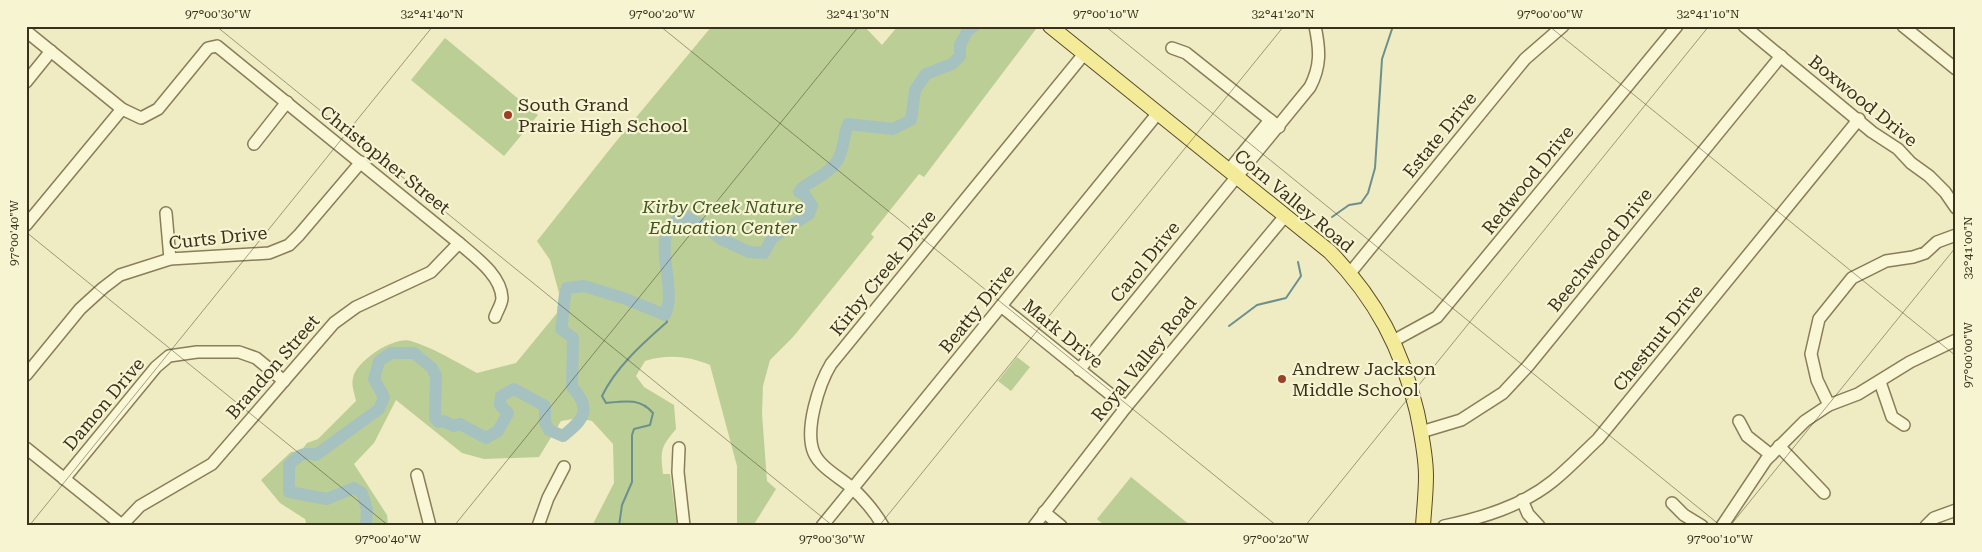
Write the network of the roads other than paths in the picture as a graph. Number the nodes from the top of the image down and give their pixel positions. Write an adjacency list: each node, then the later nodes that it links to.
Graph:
1 (1050, 26): 10 (main road, Corn Valley Road)
2 (1316, 26): 18 (street, Carol Drive)
3 (1563, 26): 29 (street, Estate Drive)
4 (1677, 26): 32 (street, Redwood Drive)
5 (1744, 26): 11 (street, Boxwood Drive)
6 (1903, 26): 12 (street)
7 (26, 31): 9 (street)
8 (1172, 48): 18 (street)
9 (51, 51): 13 (street); 15 (street)
10 (1084, 54): 16 (main road, Corn Valley Road); 49 (street, Kirby Creek Drive)
11 (1781, 56): 17 (street, Boxwood Drive); 42 (street, Beechwood Drive)
12 (1955, 67)
13 (26, 82)
14 (287, 102): 15 (street, Christopher Street); 19 (street); 20 (street, Christopher Street)
15 (122, 109): 25 (street)
16 (1158, 114): 21 (main road, Corn Valley Road); 30 (street, Beatty Drive)
17 (1859, 119): 22 (street, Boxwood Drive); 51 (street, Chestnut Drive)
18 (1274, 123): 21 (street, Carol Drive)
19 (254, 144)
20 (361, 162): 27 (street, Christopher Street); 28 (street, Curts Drive)
21 (1233, 174): 24 (main road, Corn Valley Road); 34 (street, Carol Drive)
22 (1956, 208)
23 (166, 213): 28 (street)
24 (1285, 216): 29 (main road, Corn Valley Road); 39 (street, Royal Valley Road)
25 (26, 225)
26 (1956, 235): 38 (street)
27 (459, 243): 31 (street, Christopher Street); 36 (street, Brandon Street)
28 (170, 259): 35 (street, Curts Drive)
29 (1350, 273): 32 (main road, Corn Valley Road)
30 (1001, 306): 34 (street, Mark Drive); 49 (street, Beatty Drive)
31 (495, 317)
32 (1393, 340): 42 (main road, Corn Valley Road)
33 (1956, 340): 37 (street)
34 (1079, 370): 39 (street, Mark Drive)
35 (26, 375)
36 (284, 381): 48 (street, Damon Drive); 55 (street, Brandon Street)
37 (1880, 382): 38 (street); 41 (street)
38 (1829, 405): 45 (street)
39 (1126, 407): 54 (street, Royal Valley Road)
40 (1739, 421): 45 (street)
41 (1904, 426)
42 (1421, 432): 63 (main road, Corn Valley Road)
43 (26, 448): 48 (street)
44 (678, 448): 58 (street)
45 (1775, 451): 50 (street); 67 (street)
46 (564, 467): 57 (street)
47 (417, 476): 56 (street)
48 (64, 478): 55 (street)
49 (852, 489): 59 (street, Beatty Drive); 60 (street, Kirby Creek Drive)
50 (1824, 493)
51 (1522, 500): 64 (street, Chestnut Drive); 65 (street)
52 (1672, 504): 66 (street)
53 (1956, 510): 68 (street)
54 (1044, 512): 61 (street, Royal Valley Road); 62 (street)
55 (122, 526)
56 (430, 526)
57 (538, 526)
58 (684, 526)
59 (822, 526)
60 (883, 526)
61 (1034, 526)
62 (1061, 526)
63 (1423, 526)
64 (1444, 526)
65 (1538, 526)
66 (1702, 526)
67 (1722, 526)
68 (1926, 526)

